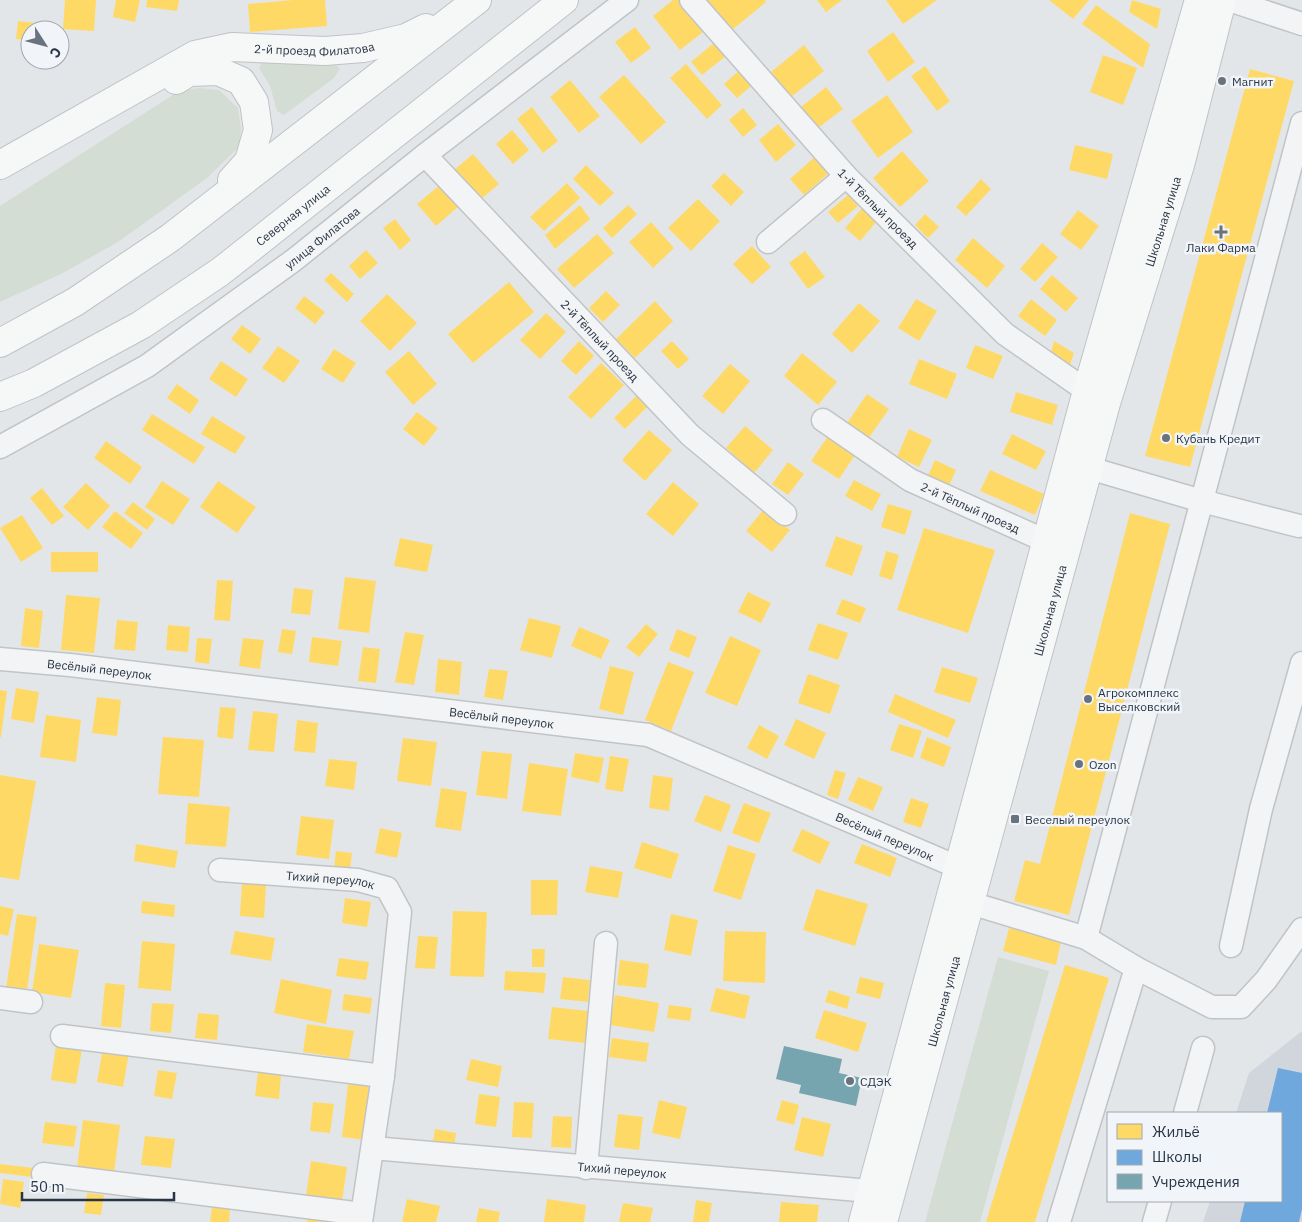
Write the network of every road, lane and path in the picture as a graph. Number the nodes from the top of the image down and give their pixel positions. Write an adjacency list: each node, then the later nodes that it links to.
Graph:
1 (564, 0): 18 (main road, Северная улица)
2 (626, 0): 10 (street, улица Филатова)
3 (691, 0): 12 (street, 1-й Тёплый проезд)
4 (1200, 0): 17 (main road, Школьная улица)
5 (1222, 0): 21 (main road, Школьная улица)
6 (1230, 0): 8 (street)
7 (470, 6): 11 (main road, 2-й проезд Филатова); 14 (main road)
8 (1302, 24)
9 (1302, 123): 22 (street)
10 (425, 155): 20 (street, улица Филатова); 23 (street, 2-й Тёплый проезд)
11 (0, 166)
12 (846, 176): 15 (street); 17 (street, 1-й Тёплый проезд)
13 (0, 181): 14 (main road)
14 (205, 211): 16 (main road)
15 (768, 242)
16 (0, 343)
17 (1087, 391): 25 (main road, Школьная улица)
18 (0, 397)
19 (822, 420): 25 (street, 2-й Тёплый проезд)
20 (0, 447)
21 (1089, 468): 22 (street); 29 (main road, Школьная улица)
22 (1202, 501): 24 (street); 32 (street)
23 (785, 514)
24 (1298, 526)
25 (1048, 542): 29 (main road, Школьная улица)
26 (0, 659): 29 (street, Весёлый переулок)
27 (1302, 663): 34 (street)
28 (220, 870): 40 (street, Тихий переулок)
29 (968, 872): 30 (main road, Школьная улица)
30 (960, 900): 32 (street); 45 (main road, Школьная улица); 49 (main road, Школьная улица)
31 (1302, 929): 35 (street)
32 (1086, 938): 35 (street)
33 (606, 942): 43 (street)
34 (1231, 946)
35 (1136, 968): 50 (street)
36 (0, 998): 37 (street)
37 (31, 1002)
38 (62, 1036): 40 (street)
39 (1203, 1048): 41 (street)
40 (383, 1076): 42 (street, Тихий переулок)
41 (1185, 1112)
42 (373, 1148): 43 (street, Тихий переулок); 47 (street, Тихий переулок)
43 (586, 1168): 45 (street, Тихий переулок)
44 (43, 1174): 47 (street)
45 (870, 1191): 48 (main road, Школьная улица)
46 (1160, 1202): 51 (street)
47 (361, 1218)
48 (863, 1222)
49 (883, 1222)
50 (1059, 1222)
51 (1154, 1222)

